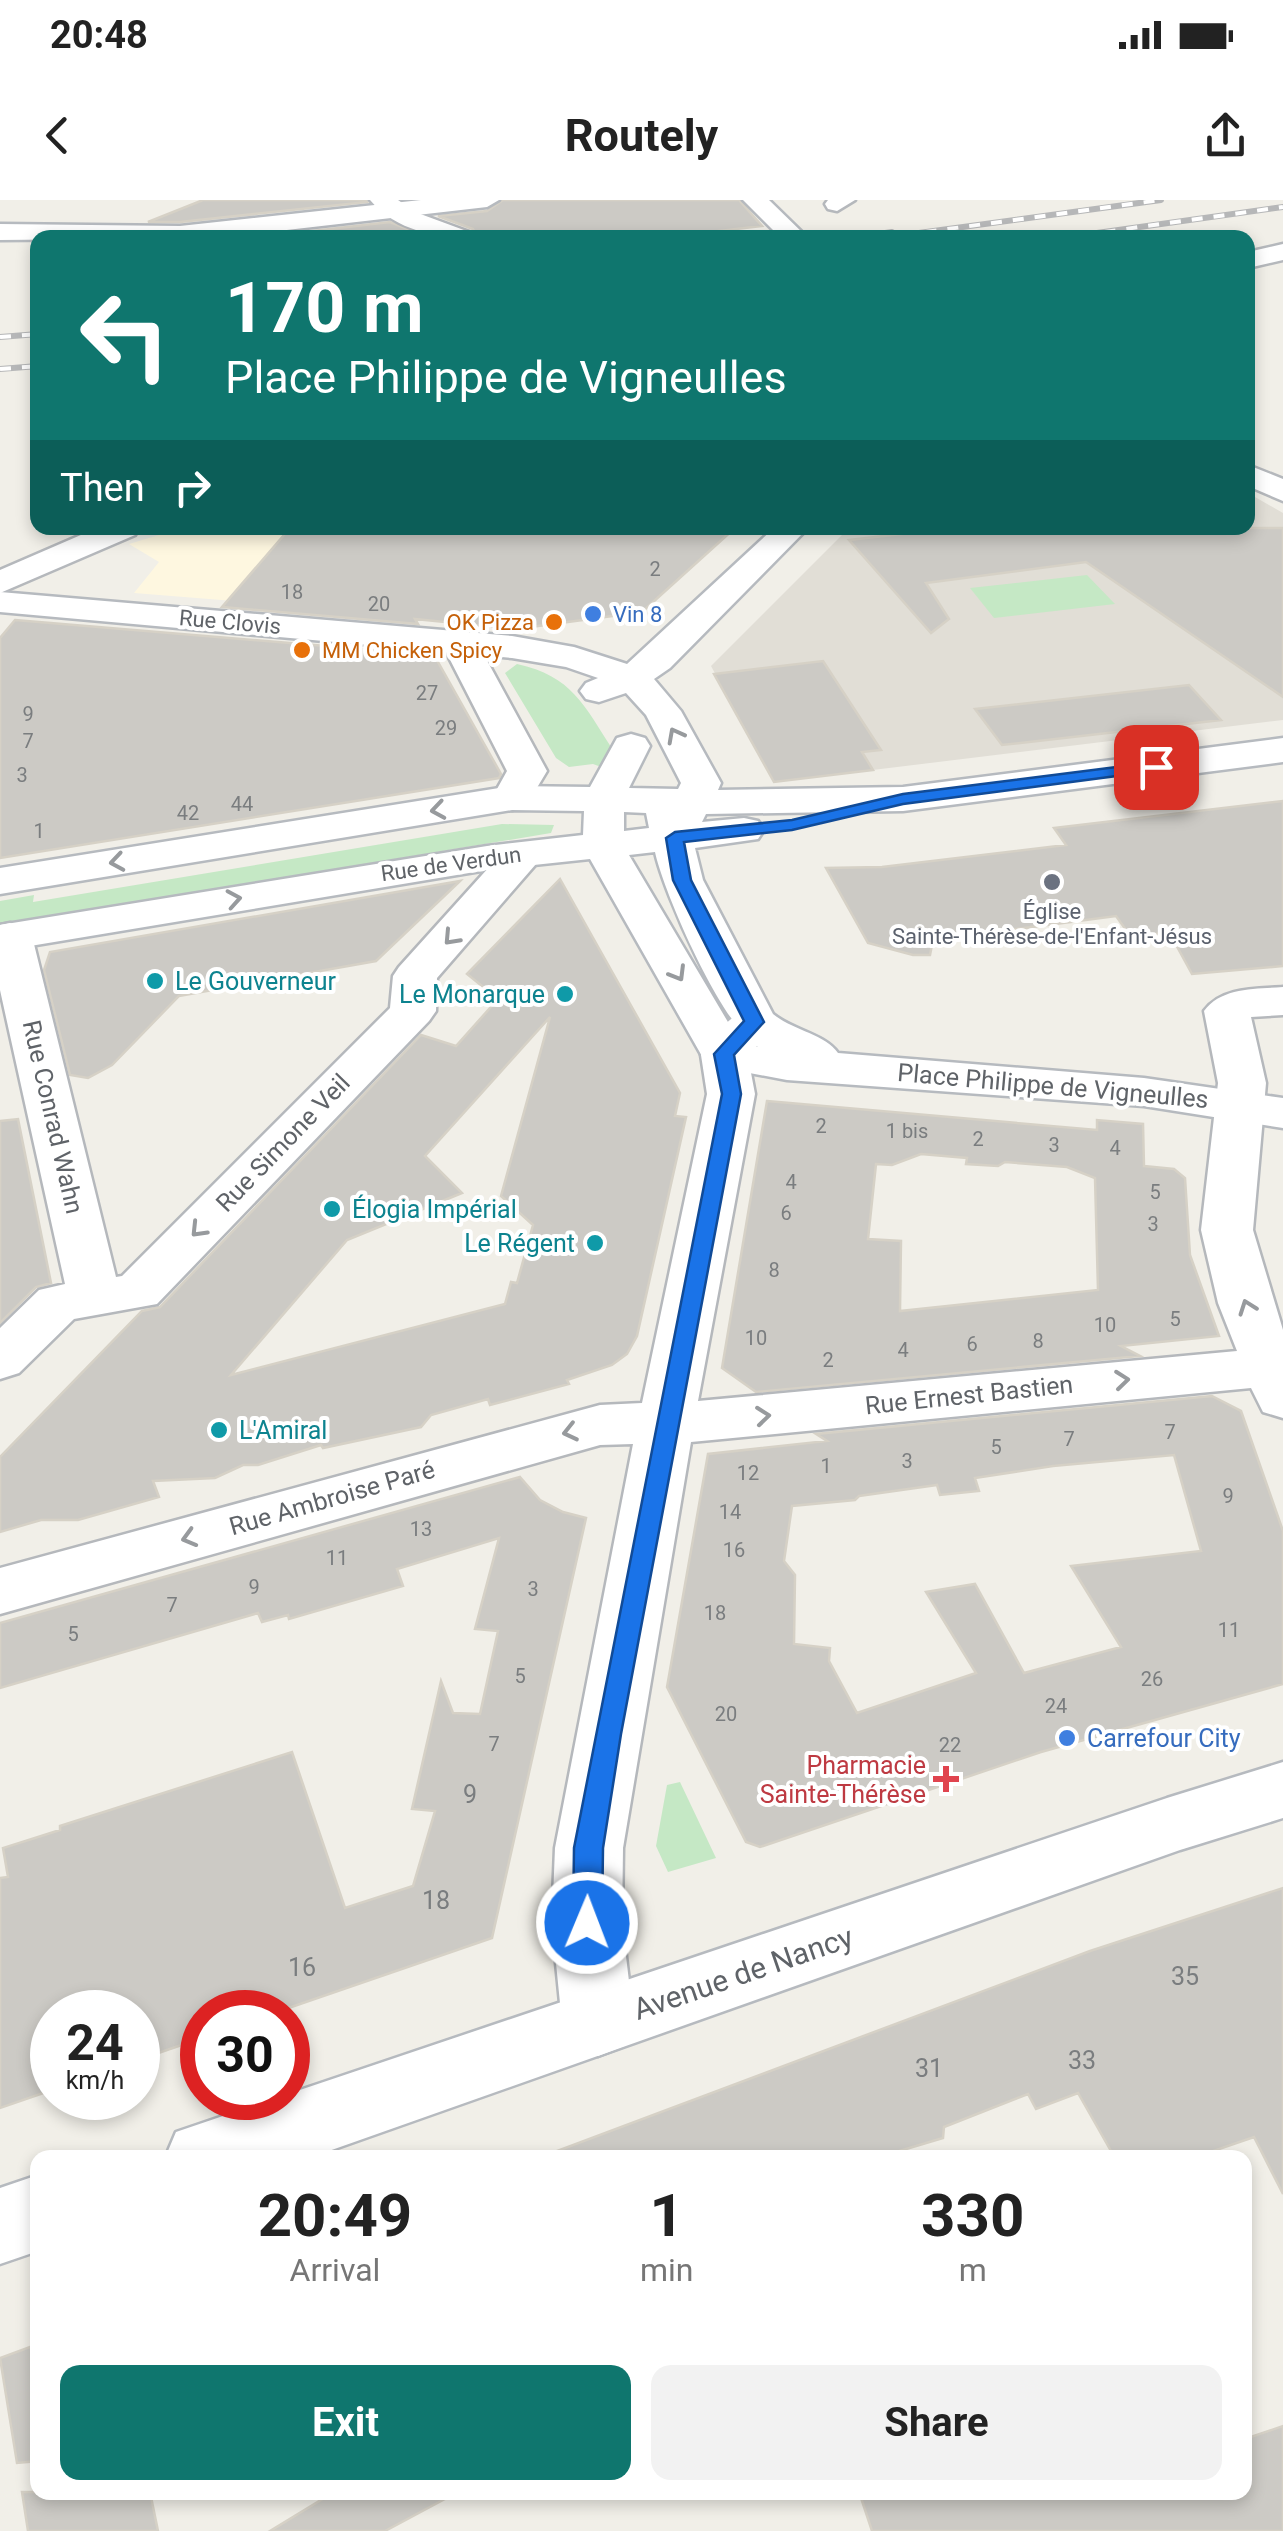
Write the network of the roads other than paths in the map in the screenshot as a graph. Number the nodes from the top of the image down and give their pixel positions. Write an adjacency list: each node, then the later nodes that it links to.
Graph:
1 (487, 200): 4 (street)
2 (756, 200): 7 (street)
3 (788, 200): 8 (street)
4 (389, 205): 5 (street); 6 (street)
5 (221, 230)
6 (445, 230)
7 (798, 230)
8 (801, 230)
9 (0, 232): 10 (street)
10 (30, 233)
11 (1283, 252): 12 (street)
12 (1255, 271)
13 (1255, 478): 14 (street)
14 (1283, 492)
15 (103, 535): 17 (street)
16 (785, 535): 19 (street)
17 (2, 599): 18 (street, Rue Clovis)
18 (460, 644): 19 (street, Rue Clovis); 22 (street)
19 (598, 678): 20 (street); 24 (street, one-way to 19)
20 (632, 746): 23 (street); 24 (street)
21 (1283, 750): 24 (street, Rue de Verdun)
22 (512, 798): 23 (street, Rue de Verdun); 27 (street, Rue de Verdun, one-way to 27)
23 (604, 798): 24 (street, Rue de Verdun); 25 (street)
24 (677, 812): 25 (street, Rue de Verdun); 31 (street)
25 (603, 845): 26 (street, Rue de Verdun); 28 (street)
26 (501, 861): 28 (street); 29 (street, Rue de Verdun, one-way to 26); 33 (street, Rue Simone Veil, one-way to 33)
27 (0, 881)
28 (630, 894): 31 (street, one-way to 31)
29 (5, 937): 33 (street, Rue Conrad Wahn)
30 (1283, 1000): 32 (street, Place Philippe de Vigneulles)
31 (739, 1038): 32 (street, Place Philippe de Vigneulles); 36 (street)
32 (1262, 1109): 35 (street, one-way to 32)
33 (94, 1297): 34 (street, Rue Simone Veil)
34 (0, 1360)
35 (1277, 1382): 36 (street, Rue Ernest Bastien, one-way to 35)
36 (666, 1422): 37 (street, Rue Ambroise Paré, one-way to 37); 39 (street)
37 (0, 1591)
38 (1283, 1790): 39 (street, Avenue de Nancy)
39 (598, 2022): 40 (street, Avenue de Nancy)
40 (226, 2150)
41 (30, 2216): 42 (street)
42 (0, 2226)

